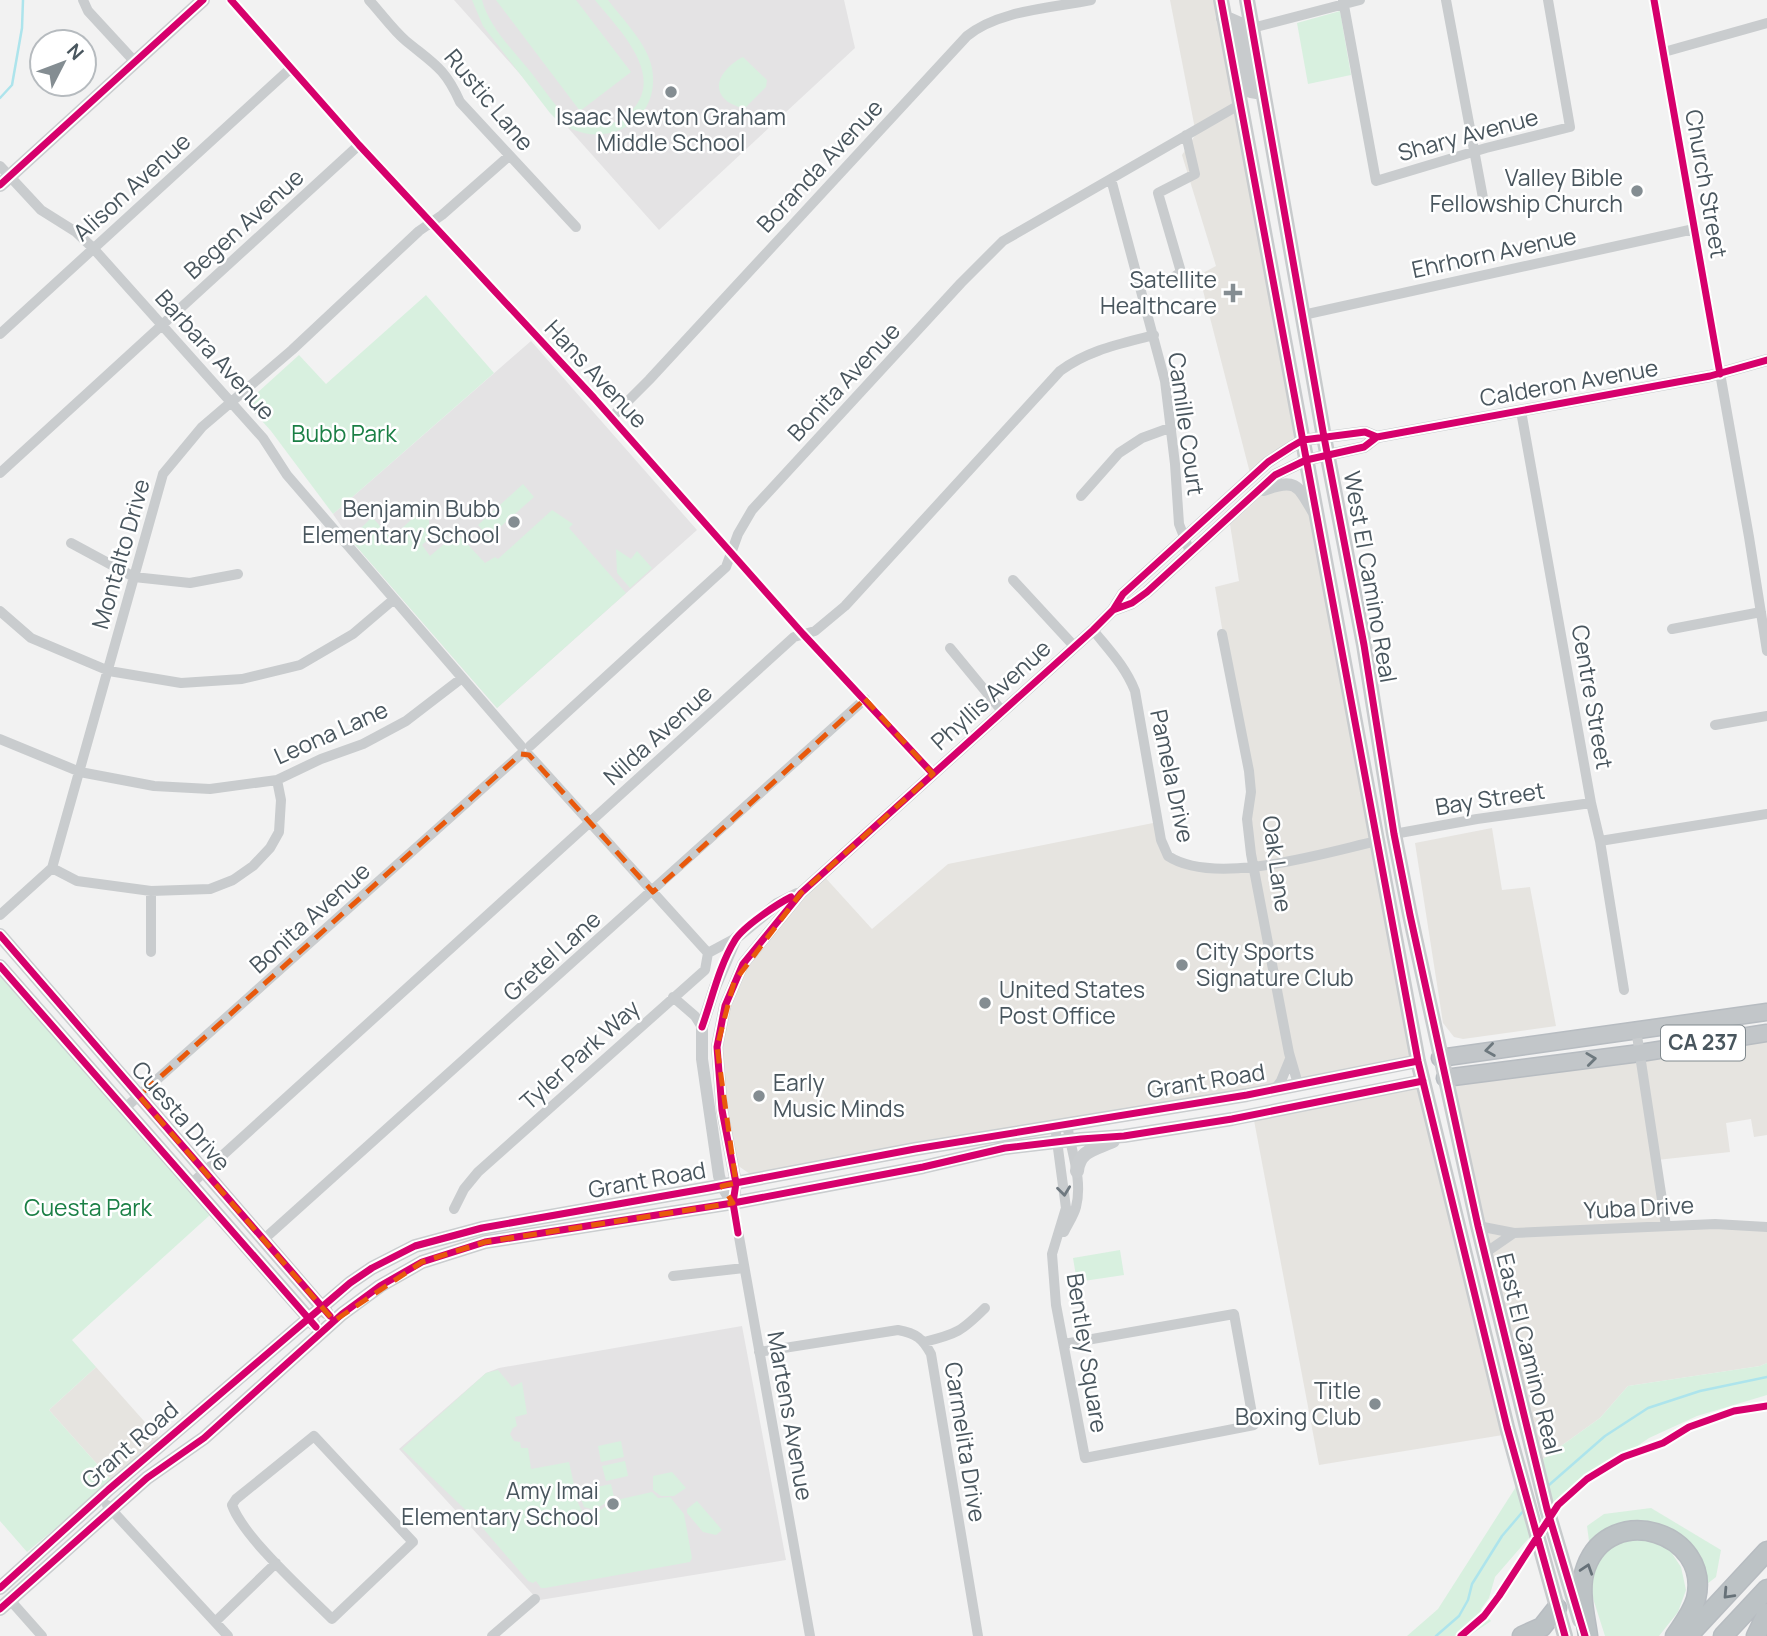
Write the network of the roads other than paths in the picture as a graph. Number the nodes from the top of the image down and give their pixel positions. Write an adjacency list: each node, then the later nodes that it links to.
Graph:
1 (83, 0): 17 (street)
2 (203, 0): 17 (main road)
3 (231, 0): 18 (street, Hans Avenue)
4 (369, 0): 24 (street, Rustic Lane)
5 (1091, 0): 42 (street, Boranda Avenue)
6 (1221, 0): 13 (main road, West El Camino Real)
7 (1247, 0): 15 (main road, West El Camino Real)
8 (1360, 0): 12 (street)
9 (1446, 0): 23 (street)
10 (1548, 0): 23 (street, Shary Avenue)
11 (1654, 0): 16 (street, Church Street)
12 (1344, 2): 15 (street); 23 (street, Shary Avenue)
13 (1224, 18): 19 (main road); 20 (main road, West El Camino Real)
14 (1767, 23): 16 (street)
15 (1252, 28): 19 (main road, West El Camino Real)
16 (1664, 51): 30 (street, Church Street)
17 (135, 62): 25 (main road)
18 (291, 68): 22 (street, Hans Avenue); 31 (street, Alison Avenue)
19 (1263, 92): 32 (main road, West El Camino Real)
20 (1240, 105): 21 (street, Bonita Avenue); 32 (main road); 46 (main road, West El Camino Real)
21 (1186, 135): 26 (street, Bonita Avenue); 33 (street)
22 (359, 145): 28 (street, Hans Avenue); 35 (street, Begen Avenue)
23 (1475, 151): 27 (street)
24 (509, 156): 28 (street, Montalto Drive); 29 (street, Rustic Lane)
25 (3, 176): 31 (street, Barbara Avenue)
26 (1111, 179): 33 (street, Camille Court); 56 (street, Bonita Avenue)
27 (1483, 198)
28 (432, 222): 40 (street, Montalto Drive); 42 (street, Hans Avenue)
29 (576, 227)
30 (1694, 229): 34 (street, Ehrhorn Avenue); 39 (street, Church Street)
31 (93, 248): 35 (street, Barbara Avenue); 36 (street, Alison Avenue)
32 (1291, 249): 34 (main road, West El Camino Real)
33 (1140, 285): 37 (street, Camille Court)
34 (1303, 315): 44 (main road, West El Camino Real)
35 (162, 325): 40 (street, Barbara Avenue); 49 (street, Begen Avenue)
36 (0, 334)
37 (1154, 335): 43 (street, Camille Court); 66 (street, Nilda Avenue)
38 (1767, 360): 39 (street, Calderon Avenue)
39 (1720, 374): 41 (street, Calderon Avenue); 63 (street, Church Street)
40 (232, 402): 58 (street, Montalto Drive); 60 (street, Barbara Avenue)
41 (1521, 411): 45 (street, Calderon Avenue); 82 (street, Centre Street)
42 (611, 418): 56 (street, Hans Avenue)
43 (1172, 427): 51 (street); 53 (street, Camille Court)
44 (1324, 437): 45 (street, Calderon Avenue); 46 (street, Phyllis Avenue); 47 (main road, West El Camino Real)
45 (1377, 437): 47 (street, Calderon Avenue)
46 (1303, 440): 48 (main road, West El Camino Real); 53 (street, Phyllis Avenue)
47 (1328, 456): 48 (street, Phyllis Avenue); 85 (main road, West El Camino Real)
48 (1306, 460): 50 (street, Phyllis Avenue); 52 (main road, West El Camino Real)
49 (0, 473)
50 (1254, 494): 52 (street); 55 (street, Phyllis Avenue)
51 (1081, 496)
52 (1317, 518): 86 (main road, West El Camino Real)
53 (1184, 538): 55 (street, Camille Court); 61 (street, Phyllis Avenue)
54 (71, 542): 58 (street)
55 (1190, 552): 61 (street, Phyllis Avenue)
56 (732, 554): 66 (street, Hans Avenue); 78 (street, Bonita Avenue)
57 (238, 573): 58 (street)
58 (134, 577): 71 (street, Montalto Drive)
59 (1013, 580): 68 (street)
60 (393, 600): 71 (street); 72 (street, Barbara Avenue)
61 (1113, 610): 65 (street, Phyllis Avenue)
62 (0, 611): 71 (street)
63 (1761, 612): 64 (street); 70 (street, Church Street)
64 (1672, 629)
65 (1093, 630): 68 (street, Phyllis Avenue); 88 (street, Pamela Drive)
66 (803, 634): 73 (street, Hans Avenue); 84 (street, Nilda Avenue)
67 (1222, 634): 88 (street, Oak Lane)
68 (1074, 646): 74 (street, Phyllis Avenue)
69 (950, 648): 74 (street)
70 (1767, 651)
71 (109, 671): 79 (street, Montalto Drive)
72 (462, 678): 78 (street, Barbara Avenue); 81 (street, Leona Lane)
73 (865, 699): 80 (street, Hans Avenue); 91 (street, Gretel Lane)
74 (1002, 711): 80 (street, Phyllis Avenue)
75 (1767, 716): 76 (street)
76 (1715, 725)
77 (0, 739): 79 (street, Leona Lane)
78 (526, 750): 84 (street, Barbara Avenue); 112 (street, Bonita Avenue)
79 (80, 772): 81 (street, Leona Lane); 89 (street, Montalto Drive)
80 (933, 774): 92 (street, Phyllis Avenue)
81 (278, 780): 90 (street)
82 (1591, 803): 85 (street, Bay Street); 87 (street, Centre Street)
83 (1767, 814): 87 (street)
84 (591, 823): 91 (street, Barbara Avenue); 119 (street, Nilda Avenue)
85 (1394, 834): 107 (main road, West El Camino Real)
86 (1377, 841): 88 (street); 108 (main road, West El Camino Real)
87 (1600, 841): 99 (street, Centre Street)
88 (1255, 866): 106 (street, Oak Lane)
89 (52, 868): 90 (street); 93 (street)
90 (151, 891): 96 (street)
91 (653, 891): 97 (street, Barbara Avenue); 128 (street, Gretel Lane)
92 (801, 893): 95 (street, Phyllis Avenue); 121 (street, Phyllis Avenue)
93 (0, 915)
94 (0, 935): 112 (main road, Cuesta Drive)
95 (736, 938): 97 (street); 102 (street, Phyllis Avenue)
96 (151, 952)
97 (708, 953): 100 (street, Tyler Park Way)
98 (0, 966): 114 (main road, Cuesta Drive)
99 (1624, 990)
100 (673, 998): 102 (street); 123 (street, Tyler Park Way)
101 (1767, 1012): 103 (highway, CA 237)
102 (702, 1027): 121 (street, Phyllis Avenue)
103 (1636, 1029): 105 (street); 107 (highway, one-way to 107)
104 (1767, 1033): 105 (highway, CA 237)
105 (1640, 1053): 109 (highway, CA 237, one-way to 105); 125 (street)
106 (1291, 1058): 111 (street, Oak Lane); 113 (street)
107 (1440, 1058): 108 (main road, Grant Road); 109 (main road, West El Camino Real)
108 (1419, 1061): 110 (main road, East El Camino Real); 111 (main road, Grant Road)
109 (1445, 1078): 110 (main road, Grant Road / CA 237); 124 (main road, East El Camino Real)
110 (1423, 1081): 113 (main road, Grant Road); 131 (main road, East El Camino Real)
111 (1298, 1084): 113 (main road)
112 (139, 1096): 114 (street, Bonita Avenue); 119 (main road, Cuesta Drive)
113 (1285, 1098): 115 (main road, Grant Road); 116 (main road, Grant Road)
114 (124, 1109): 120 (main road, Cuesta Drive)
115 (1061, 1125): 117 (street, Bentley Square); 121 (main road, Grant Road)
116 (1124, 1136): 117 (main road, Grant Road); 118 (main road)
117 (1063, 1141): 118 (street, Bentley Square); 122 (main road, Grant Road); 130 (street, Bentley Square, one-way to 130)
118 (1077, 1171): 130 (street, Bentley Square)
119 (205, 1172): 120 (street, Nilda Avenue); 128 (main road, Cuesta Drive)
120 (191, 1184): 136 (main road, Cuesta Drive)
121 (729, 1185): 122 (street, Phyllis Avenue); 134 (main road, Grant Road)
122 (733, 1203): 132 (street, Martens Avenue); 137 (main road, Grant Road)
123 (454, 1209)
124 (1478, 1226): 127 (street, Yuba Drive); 129 (main road, East El Camino Real)
125 (1666, 1226): 126 (street, Yuba Drive); 127 (street, Yuba Drive)
126 (1767, 1227)
127 (1514, 1233): 129 (street)
128 (263, 1240): 134 (main road, Cuesta Drive)
129 (1485, 1253): 139 (main road, East El Camino Real)
130 (1052, 1254): 141 (street, Bentley Square)
131 (1465, 1254): 139 (main road); 142 (main road, East El Camino Real)
132 (744, 1268): 133 (street); 143 (street, Martens Avenue)
133 (673, 1276)
134 (322, 1307): 136 (main road, Grant Road); 137 (main road, Cuesta Drive)
135 (985, 1307): 140 (street)
136 (308, 1318): 138 (main road, Cuesta Drive); 145 (main road, Grant Road)
137 (334, 1321): 138 (main road, Grant Road)
138 (321, 1332): 146 (main road, Grant Road)
139 (1505, 1335): 144 (main road, East El Camino Real)
140 (924, 1342): 143 (street, Carmelita Drive); 160 (street, Carmelita Drive)
141 (1063, 1344): 141 (street, Bentley Square)
142 (1488, 1348): 144 (main road); 153 (main road, East El Camino Real)
143 (759, 1352): 159 (street, Martens Avenue)
144 (1519, 1392): 163 (main road, East El Camino Real)
145 (100, 1497): 146 (street); 149 (main road, Grant Road)
146 (112, 1511): 152 (main road, Grant Road); 155 (street)
147 (1767, 1551): 165 (highway, one-way to 165)
148 (276, 1563): 148 (street); 155 (street)
149 (0, 1588)
150 (1767, 1589): 166 (highway)
151 (534, 1599): 158 (street)
152 (5, 1605): 156 (street)
153 (1557, 1608): 161 (highway); 162 (main road, East El Camino Real)
154 (1767, 1613): 167 (highway)
155 (215, 1622): 157 (street)
156 (42, 1636)
157 (228, 1636)
158 (492, 1636)
159 (810, 1636)
160 (978, 1636)
161 (1522, 1636)
162 (1565, 1636)
163 (1586, 1636): 164 (highway, one-way to 164)
164 (1675, 1636)
165 (1688, 1636)
166 (1723, 1636)
167 (1756, 1636)

